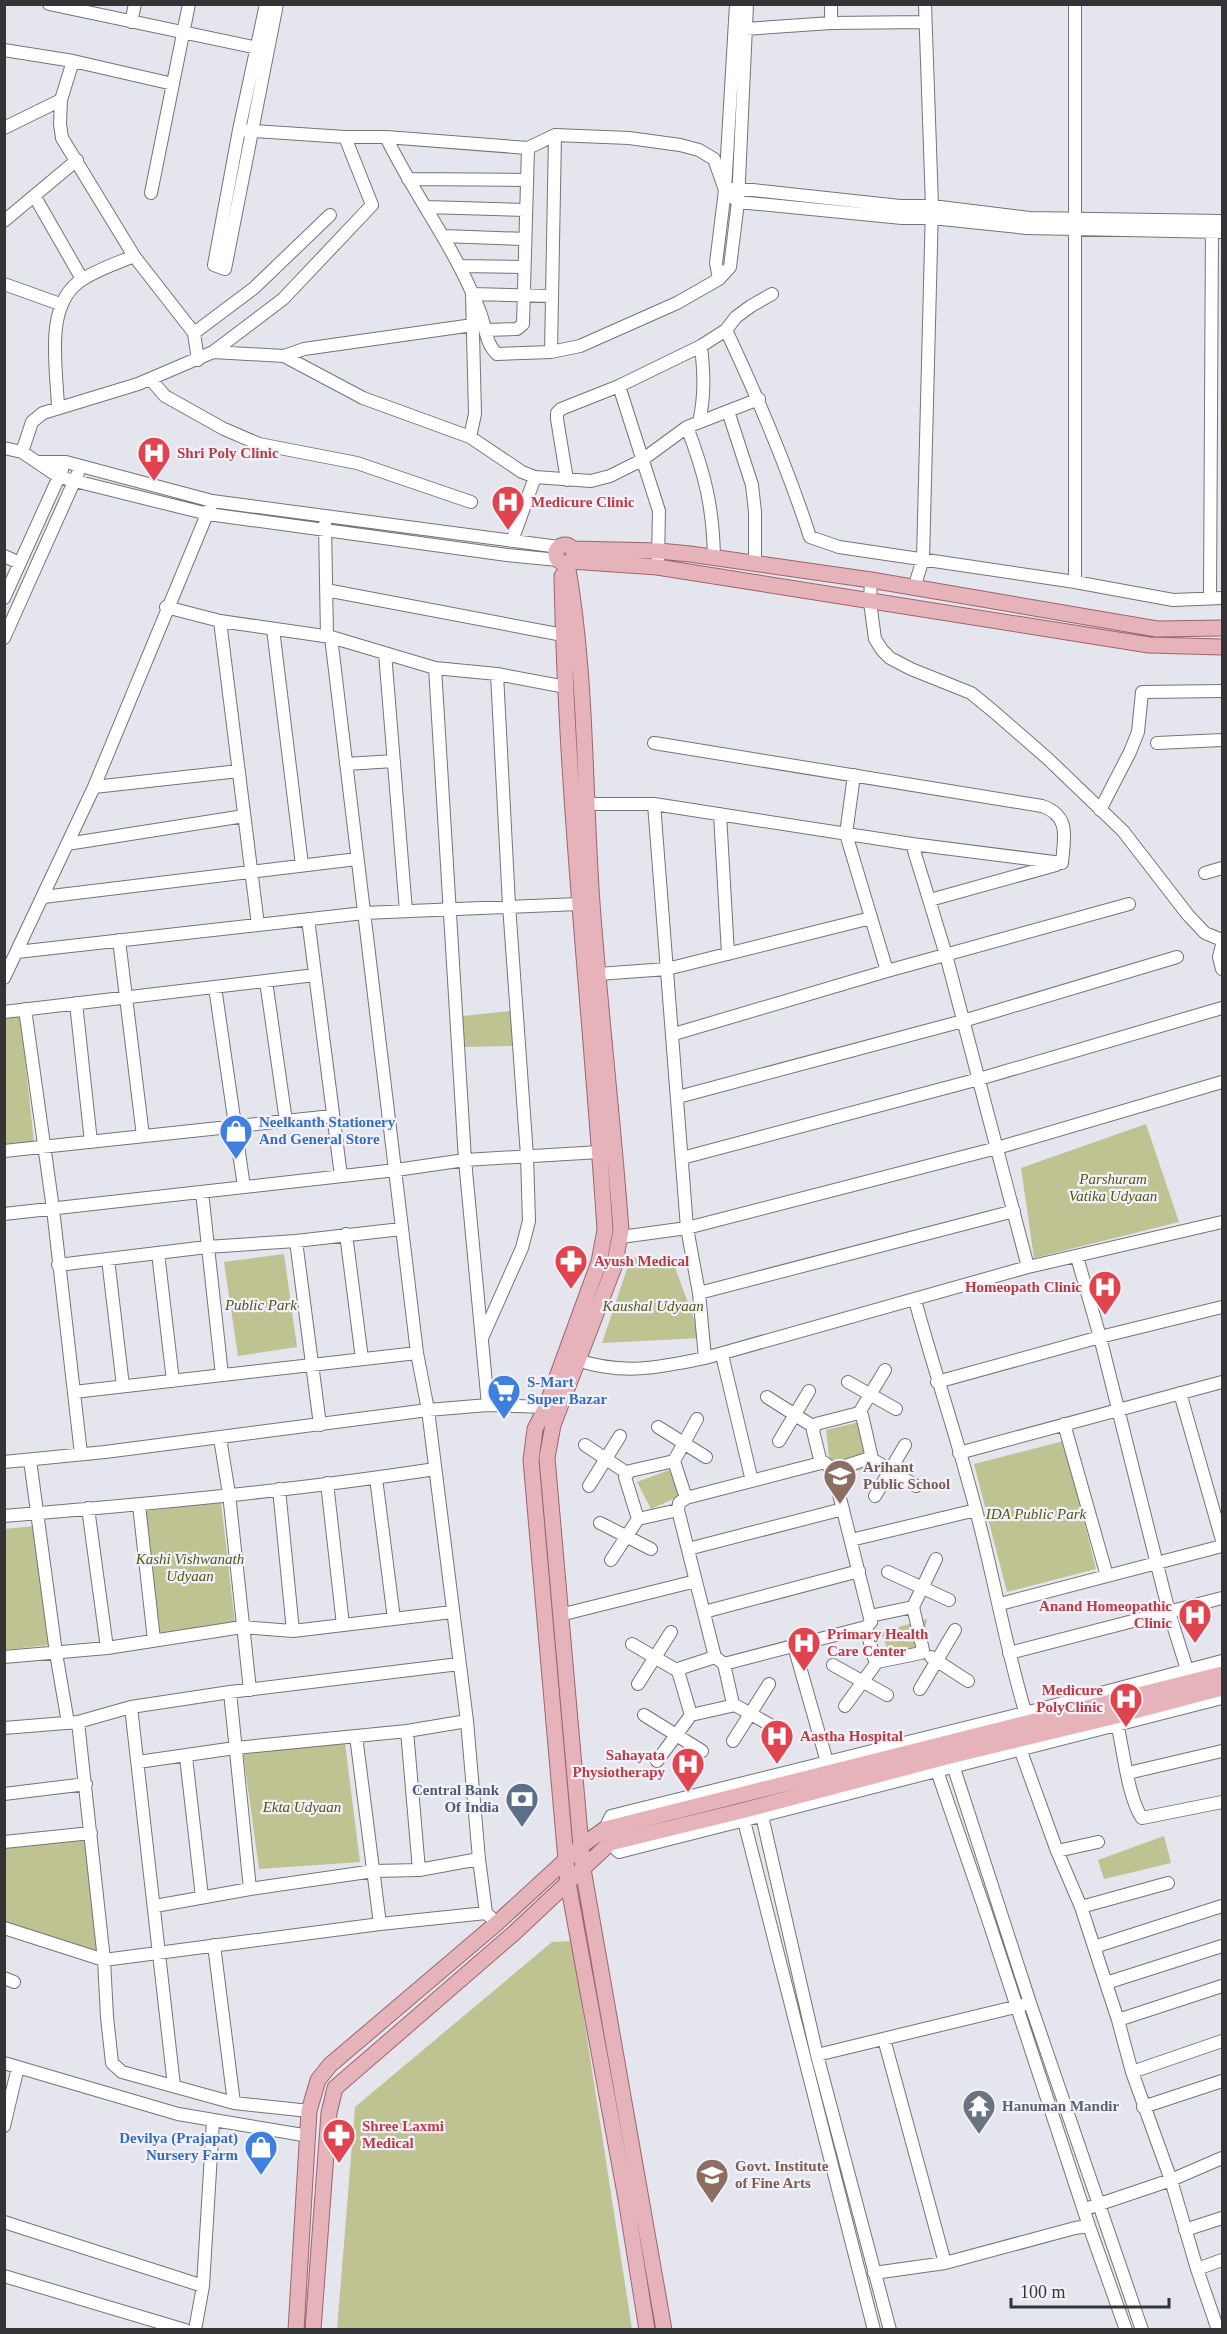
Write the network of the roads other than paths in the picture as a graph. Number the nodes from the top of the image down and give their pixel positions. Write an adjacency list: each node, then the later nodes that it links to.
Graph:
1 (49, 4): 11 (street)
2 (135, 4): 12 (street)
3 (189, 4): 16 (street)
4 (266, 4): 17 (street)
5 (277, 4): 23 (street)
6 (736, 4): 31 (street)
7 (747, 4): 15 (street)
8 (831, 4): 14 (street)
9 (925, 4): 13 (street)
10 (1076, 4): 40 (street)
11 (80, 8): 12 (street)
12 (131, 22): 16 (street)
13 (926, 22): 14 (street); 37 (street)
14 (831, 23): 15 (street)
15 (745, 29): 33 (street)
16 (183, 32): 17 (street); 20 (street)
17 (258, 48): 23 (street)
18 (4, 50): 19 (street)
19 (73, 61): 20 (street); 21 (street)
20 (173, 84): 32 (street)
21 (61, 100): 22 (street); 28 (street)
22 (4, 128)
23 (245, 131): 23 (street); 25 (street)
24 (555, 135): 27 (street); 31 (street); 53 (street)
25 (345, 137): 26 (street); 60 (street)
26 (386, 137): 27 (street); 29 (street)
27 (528, 148): 30 (street)
28 (77, 160): 34 (street); 44 (street)
29 (408, 179): 30 (street); 35 (street)
30 (527, 180): 36 (street)
31 (725, 190): 33 (street); 48 (street)
32 (151, 193)
33 (738, 196): 37 (street); 48 (street)
34 (35, 197): 39 (street); 47 (street)
35 (425, 207): 36 (street); 42 (street)
36 (526, 210): 43 (street)
37 (932, 212): 40 (street); 94 (street)
38 (330, 215): 58 (street)
39 (4, 221)
40 (1077, 224): 41 (street); 99 (street)
41 (1217, 227): 103 (street)
42 (443, 236): 43 (street); 45 (street)
43 (525, 239): 46 (street)
44 (134, 256): 47 (street); 58 (street)
45 (459, 266): 46 (street); 50 (street)
46 (524, 267): 52 (street)
47 (82, 279): 54 (street)
48 (719, 279): 61 (street)
49 (4, 284): 54 (street)
50 (472, 294): 52 (street); 55 (street); 56 (street)
51 (772, 294): 57 (street)
52 (523, 296): 53 (street); 56 (street)
53 (552, 296): 61 (street)
54 (59, 310): 67 (street)
55 (473, 325): 62 (street); 71 (street)
56 (485, 330): 61 (street)
57 (726, 330): 59 (street); 66 (street)
58 (194, 333): 63 (street)
59 (701, 346): 65 (street); 69 (street)
60 (213, 352): 62 (street); 63 (street)
61 (551, 352)
62 (284, 356): 71 (street)
63 (198, 360): 64 (street)
64 (151, 380): 67 (street); 83 (street)
65 (619, 386): 74 (street); 80 (street)
66 (759, 399): 68 (street); 94 (street)
67 (58, 408): 73 (street)
68 (728, 411): 69 (street); 96 (street)
69 (699, 422): 70 (street)
70 (687, 428): 74 (street); 93 (street)
71 (470, 437): 79 (street)
72 (4, 448): 73 (street)
73 (22, 452): 75 (street)
74 (642, 460): 80 (street); 90 (street)
75 (38, 462): 76 (street); 78 (street)
76 (66, 462): 77 (street); 78 (street)
77 (81, 467): 81 (street); 82 (street)
78 (59, 477): 81 (street); 84 (street)
79 (535, 477): 80 (street); 89 (street)
80 (567, 480)
81 (75, 481): 85 (street); 86 (street)
82 (212, 501): 85 (street); 87 (street)
83 (471, 502)
84 (44, 510): 86 (street); 95 (street)
85 (207, 514): 88 (street); 105 (street)
86 (59, 516): 111 (street)
87 (325, 516): 88 (street); 89 (street)
88 (325, 530): 92 (street); 101 (street)
89 (512, 541): 92 (street)
90 (659, 550): 92 (main road); 93 (main road); 97 (street)
91 (4, 556): 95 (street)
92 (565, 557): 97 (main road); 109 (main road); 126 (main road)
93 (714, 557): 96 (main road)
94 (923, 559): 99 (street); 100 (street)
95 (20, 563): 102 (street)
96 (754, 563): 98 (main road)
97 (657, 567): 104 (main road)
98 (871, 580): 100 (main road); 104 (street)
99 (1075, 582): 103 (street)
100 (914, 588): 108 (main road)
101 (326, 590): 109 (street); 110 (street)
102 (4, 598)
103 (1216, 598)
104 (870, 602): 112 (main road); 128 (street)
105 (166, 608): 106 (street); 125 (street)
106 (220, 621): 107 (street); 123 (street)
107 (273, 628): 110 (street); 136 (street)
108 (1222, 628)
109 (563, 635): 116 (main road)
110 (329, 637): 113 (street); 122 (street)
111 (4, 638)
112 (1222, 647)
113 (385, 653): 114 (street); 121 (street)
114 (435, 668): 115 (street); 145 (street)
115 (497, 674): 116 (street); 144 (street)
116 (566, 687): 142 (main road)
117 (1222, 691): 128 (street)
118 (1222, 740): 120 (street)
119 (654, 743): 124 (street)
120 (1157, 743)
121 (394, 761): 122 (street); 146 (street)
122 (346, 764): 134 (street)
123 (239, 771): 125 (street); 130 (street)
124 (854, 775): 131 (street); 135 (street)
125 (94, 787): 132 (street)
126 (587, 804): 127 (street); 160 (main road)
127 (654, 804): 129 (street); 157 (street)
128 (1100, 810): 152 (street)
129 (720, 814): 131 (street); 154 (street)
130 (244, 816): 132 (street); 138 (street)
131 (846, 834): 133 (street); 148 (street)
132 (67, 844): 140 (street)
133 (912, 844): 135 (street); 141 (street)
134 (357, 859): 136 (street); 147 (street)
135 (1062, 863): 141 (street)
136 (302, 865): 138 (street)
137 (1222, 868): 139 (street)
138 (252, 871): 140 (street); 150 (street)
139 (1205, 873)
140 (42, 897): 153 (street)
141 (930, 900): 155 (street)
142 (578, 904): 144 (street); 183 (main road)
143 (1129, 904): 155 (street)
144 (509, 905): 145 (street); 184 (street)
145 (448, 909): 146 (street); 186 (street)
146 (406, 911): 147 (street)
147 (364, 913): 149 (street); 187 (street)
148 (871, 918): 154 (street); 159 (street)
149 (308, 919): 150 (street); 161 (street)
150 (258, 925): 151 (street)
151 (120, 940): 153 (street); 165 (street)
152 (1222, 942): 158 (street)
153 (17, 952): 162 (street)
154 (728, 954): 157 (street)
155 (946, 955): 159 (street); 170 (street)
156 (1178, 957): 170 (street)
157 (668, 969): 160 (street); 171 (street)
158 (1222, 969)
159 (887, 970): 171 (street)
160 (598, 974): 198 (main road)
161 (315, 975): 163 (street); 175 (street)
162 (4, 978)
163 (266, 981): 164 (street); 176 (street)
164 (215, 987): 165 (street); 177 (street)
165 (127, 997): 166 (street); 178 (street)
166 (76, 1003): 168 (street); 179 (street)
167 (1222, 1008): 172 (street)
168 (26, 1009): 169 (street); 180 (street)
169 (4, 1012)
170 (963, 1021): 172 (street); 174 (street)
171 (674, 1034): 174 (street)
172 (979, 1079): 181 (street); 185 (street)
173 (1222, 1082): 181 (street)
174 (678, 1096): 185 (street)
175 (332, 1116): 176 (street); 188 (street)
176 (286, 1121): 177 (street)
177 (234, 1127): 178 (street); 189 (street)
178 (143, 1136): 179 (street)
179 (91, 1142): 180 (street)
180 (43, 1147): 182 (street); 191 (street)
181 (997, 1148): 192 (street); 195 (street)
182 (4, 1151)
183 (600, 1152): 184 (street); 230 (main road)
184 (527, 1156): 186 (street); 210 (street)
185 (682, 1158): 195 (street)
186 (465, 1160): 187 (street); 210 (street)
187 (396, 1170): 188 (street); 196 (street)
188 (341, 1176): 189 (street)
189 (244, 1187): 190 (street)
190 (202, 1192): 191 (street); 200 (street)
191 (53, 1209): 193 (street); 204 (street)
192 (1014, 1211): 205 (street); 206 (street)
193 (4, 1214)
194 (1222, 1222): 202 (street)
195 (687, 1228): 198 (street); 206 (street)
196 (401, 1229): 197 (street); 211 (street)
197 (346, 1234): 199 (street); 214 (street)
198 (621, 1237): 215 (main road)
199 (296, 1241): 200 (street); 216 (street)
200 (207, 1247): 201 (street); 218 (street)
201 (158, 1253): 203 (street); 219 (street)
202 (1077, 1257): 205 (street); 209 (street)
203 (108, 1259): 204 (street); 223 (street)
204 (58, 1265): 225 (street)
205 (1028, 1267): 207 (street)
206 (699, 1293): 213 (street)
207 (915, 1300): 212 (street); 221 (street)
208 (1222, 1307): 209 (street)
209 (1100, 1337): 221 (street); 233 (street)
210 (481, 1339): 229 (street)
211 (417, 1353): 214 (street); 232 (street)
212 (722, 1354): 213 (street); 261 (street)
213 (705, 1358): 215 (street)
214 (362, 1359): 216 (street)
215 (577, 1360): 299 (main road)
216 (312, 1365): 218 (street); 238 (street)
217 (885, 1370): 227 (street)
218 (222, 1375): 219 (street)
219 (173, 1381): 223 (street)
220 (848, 1382): 227 (street)
221 (937, 1382): 247 (street)
222 (1222, 1382): 226 (street)
223 (123, 1386): 225 (street)
224 (809, 1391): 235 (street)
225 (74, 1392): 248 (street)
226 (1180, 1393): 233 (street); 280 (street)
227 (870, 1394): 231 (street); 234 (street)
228 (767, 1397): 235 (street)
229 (488, 1404): 230 (street); 232 (street)
230 (546, 1407): 374 (main road)
231 (896, 1409)
232 (428, 1410): 238 (street); 256 (street)
233 (1118, 1410): 237 (street); 286 (street)
234 (859, 1413): 240 (street); 250 (street)
235 (795, 1415): 240 (street); 243 (street)
236 (697, 1419): 244 (street)
237 (1064, 1424): 247 (street); 289 (street)
238 (320, 1425): 242 (street)
239 (658, 1427): 244 (street)
240 (814, 1427): 255 (street)
241 (620, 1436): 251 (street)
242 (220, 1438): 248 (street); 266 (street)
243 (779, 1441)
244 (684, 1443): 249 (street); 253 (street)
245 (585, 1445): 251 (street)
246 (905, 1445): 258 (street)
247 (959, 1453): 273 (street)
248 (81, 1454): 252 (street)
249 (706, 1457)
250 (870, 1458): 257 (street); 258 (street)
251 (605, 1459): 259 (street); 263 (street)
252 (30, 1460): 254 (street); 274 (street)
253 (674, 1461): 259 (street); 268 (street)
254 (4, 1462)
255 (821, 1463): 257 (street); 261 (street)
256 (435, 1468): 260 (street); 296 (street)
257 (833, 1470): 271 (street)
258 (890, 1471): 264 (street); 267 (street)
259 (627, 1473): 276 (street)
260 (376, 1478): 262 (street); 300 (street)
261 (753, 1481): 268 (street)
262 (327, 1483): 265 (street); 302 (street)
263 (589, 1486)
264 (916, 1486)
265 (279, 1489): 266 (street); 305 (street)
266 (229, 1494): 269 (street); 303 (street)
267 (875, 1496)
268 (686, 1498): 272 (street)
269 (140, 1505): 270 (street); 307 (street)
270 (88, 1508): 274 (street); 310 (street)
271 (843, 1509): 279 (street); 283 (street)
272 (678, 1510): 276 (street); 283 (street)
273 (976, 1510): 279 (street); 294 (street)
274 (38, 1514): 275 (street); 312 (street)
275 (4, 1516)
276 (638, 1519): 278 (street)
277 (600, 1523): 278 (street)
278 (626, 1537): 282 (street); 285 (street)
279 (851, 1540): 287 (street)
280 (1222, 1540)
281 (1222, 1545): 286 (street)
282 (651, 1549)
283 (688, 1549): 290 (street)
284 (936, 1559): 291 (street)
285 (611, 1560)
286 (1156, 1562): 289 (street); 298 (street)
287 (859, 1571): 297 (street); 301 (street)
288 (888, 1572): 291 (street)
289 (1107, 1576): 294 (street)
290 (696, 1581): 297 (street); 299 (street)
291 (922, 1587): 293 (street); 295 (street)
292 (1222, 1598): 298 (street)
293 (949, 1600)
294 (1000, 1604): 313 (street)
295 (913, 1606): 301 (street); 311 (street)
296 (452, 1612): 300 (street); 320 (street)
297 (704, 1612): 317 (street)
298 (1169, 1612): 313 (street); 324 (street)
299 (560, 1615): 371 (main road)
300 (394, 1619): 302 (street)
301 (868, 1622): 309 (street); 319 (street)
302 (343, 1625): 305 (street)
303 (242, 1627): 305 (street); 307 (street); 331 (street)
304 (955, 1630): 316 (street)
305 (293, 1631)
306 (671, 1632): 315 (street)
307 (154, 1640): 310 (street)
308 (632, 1644): 315 (street)
309 (794, 1646): 317 (street); 360 (street)
310 (107, 1648): 312 (street)
311 (923, 1652): 316 (street); 319 (street)
312 (56, 1653): 314 (street); 344 (street)
313 (1009, 1653): 341 (street)
314 (4, 1657)
315 (655, 1658): 322 (street); 327 (street)
316 (937, 1660): 326 (street); 330 (street)
317 (720, 1661): 322 (street); 335 (street)
318 (1222, 1661): 324 (street)
319 (877, 1662): 325 (street)
320 (459, 1664): 331 (street); 343 (street)
321 (833, 1665): 325 (street)
322 (678, 1671): 340 (street)
323 (1222, 1674): 324 (main road)
324 (1190, 1676): 341 (main road)
325 (863, 1681): 333 (street); 336 (street)
326 (968, 1681)
327 (638, 1684)
328 (770, 1684): 338 (street)
329 (1222, 1688): 342 (main road)
330 (920, 1689)
331 (250, 1690): 332 (street)
332 (230, 1692): 337 (street); 352 (street)
333 (888, 1695)
334 (1222, 1698): 342 (street)
335 (733, 1704): 338 (street); 340 (street)
336 (845, 1706)
337 (131, 1707): 344 (street); 359 (street)
338 (750, 1714): 347 (street); 350 (street)
339 (644, 1715): 348 (street)
340 (691, 1715): 348 (street)
341 (1027, 1718): 355 (main road); 360 (street)
342 (1117, 1720): 351 (main road); 361 (street)
343 (467, 1721): 346 (street); 373 (street)
344 (73, 1722): 345 (street); 362 (street)
345 (4, 1728)
346 (407, 1731): 349 (street); 376 (street)
347 (781, 1731)
348 (676, 1735): 353 (street); 358 (street)
349 (356, 1736): 352 (street); 377 (street)
350 (733, 1741)
351 (1018, 1744): 355 (main road); 372 (street)
352 (235, 1748): 356 (street); 380 (street)
353 (702, 1751)
354 (1222, 1751): 361 (street)
355 (950, 1756): 357 (main road); 395 (street)
356 (186, 1757): 359 (street); 381 (street)
357 (933, 1760): 360 (main road); 365 (street); 368 (main road); 396 (street)
358 (657, 1761)
359 (138, 1762): 382 (street)
360 (828, 1768): 368 (main road)
361 (1128, 1773): 364 (street)
362 (86, 1784): 363 (street); 367 (street)
363 (4, 1794)
364 (1222, 1802)
365 (762, 1816): 366 (street); 400 (street)
366 (744, 1821): 368 (street); 434 (street)
367 (91, 1833): 369 (street); 392 (street)
368 (608, 1836): 371 (main road); 375 (main road)
369 (4, 1842)
370 (1098, 1842): 372 (street)
371 (581, 1846): 374 (main road); 375 (main road)
372 (1057, 1851): 384 (street)
373 (479, 1859): 376 (street); 385 (street)
374 (566, 1862): 378 (main road); 385 (main road)
375 (583, 1869): 378 (main road); 433 (main road)
376 (419, 1870): 377 (street)
377 (374, 1871): 380 (street); 386 (street)
378 (568, 1883): 431 (main road); 432 (main road)
379 (1168, 1883): 384 (street)
380 (250, 1889): 381 (street)
381 (202, 1897): 382 (street)
382 (155, 1906): 391 (street)
383 (1222, 1906): 390 (street)
384 (1081, 1907): 390 (street)
385 (492, 1918): 386 (street); 408 (main road)
386 (380, 1924): 388 (street)
387 (4, 1928): 392 (street)
388 (214, 1944): 391 (street); 406 (street)
389 (1222, 1946): 393 (street)
390 (1094, 1947): 393 (street)
391 (159, 1952): 392 (street); 405 (street)
392 (104, 1960): 405 (street)
393 (1106, 1983): 397 (street)
394 (1222, 1986): 397 (street)
395 (1030, 2003): 396 (street); 414 (street)
396 (1016, 2007): 398 (street); 415 (street)
397 (1118, 2020): 403 (street)
398 (884, 2039): 400 (street); 421 (street)
399 (1222, 2041): 403 (street)
400 (817, 2055): 423 (street)
401 (4, 2062): 402 (street)
402 (18, 2067): 409 (street); 410 (street)
403 (1132, 2072): 407 (street)
404 (1222, 2081): 407 (street)
405 (174, 2086): 406 (street)
406 (234, 2103): 408 (street)
407 (1143, 2107): 413 (street)
408 (309, 2111): 411 (main road)
409 (213, 2121): 411 (street); 425 (street)
410 (5, 2122)
411 (309, 2136): 430 (main road)
412 (1222, 2158): 413 (street)
413 (1171, 2180): 414 (street); 419 (street)
414 (1099, 2204): 415 (street); 437 (street)
415 (1083, 2209): 418 (street)
416 (1222, 2218): 419 (street)
417 (4, 2222): 425 (street)
418 (1089, 2226): 421 (street); 436 (street)
419 (1185, 2230): 422 (street)
420 (1222, 2260): 422 (street)
421 (945, 2263): 423 (street)
422 (1197, 2269): 427 (street)
423 (874, 2273): 435 (street)
424 (4, 2276): 428 (street)
425 (203, 2286): 429 (street)
426 (1222, 2301): 427 (street)
427 (1209, 2305): 438 (street)
428 (185, 2330)
429 (195, 2330)
430 (296, 2330)
431 (313, 2330)
432 (647, 2330)
433 (664, 2330)
434 (874, 2330)
435 (890, 2330)
436 (1126, 2330)
437 (1142, 2330)
438 (1218, 2330)

